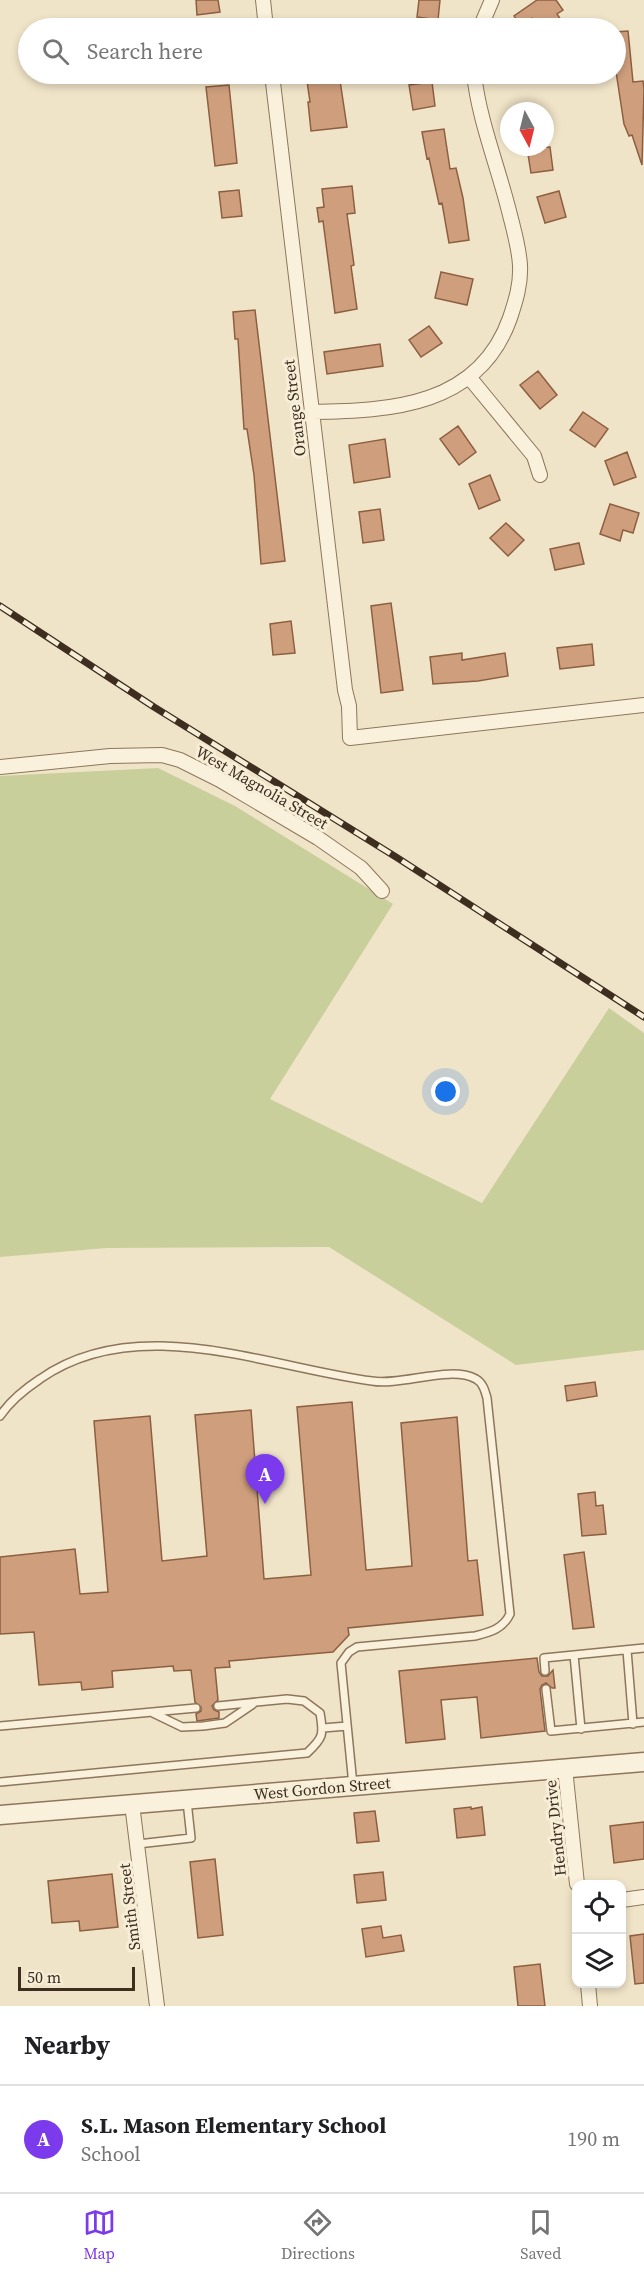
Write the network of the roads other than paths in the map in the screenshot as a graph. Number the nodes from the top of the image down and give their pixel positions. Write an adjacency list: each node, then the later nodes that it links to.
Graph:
1 (263, 0): 3 (street)
2 (492, 0): 4 (street)
3 (265, 18)
4 (484, 18)
5 (273, 84): 8 (street, Orange Street)
6 (476, 84): 7 (street)
7 (469, 377): 8 (street); 9 (street)
8 (311, 412): 10 (street, Orange Street)
9 (540, 475)
10 (644, 705)
11 (0, 766): 12 (street, West Magnolia Street)
12 (382, 891)
13 (0, 1416): 26 (lane)
14 (644, 1648): 15 (lane)
15 (627, 1650): 16 (lane); 24 (lane)
16 (574, 1655): 17 (lane); 28 (lane)
17 (545, 1671)
18 (546, 1689): 28 (lane)
19 (255, 1702): 20 (lane); 22 (lane); 27 (lane)
20 (218, 1706)
21 (196, 1708): 22 (lane)
22 (152, 1712): 25 (lane)
23 (644, 1722): 24 (lane)
24 (633, 1724): 28 (lane)
25 (0, 1726)
26 (347, 1726): 27 (lane); 32 (lane)
27 (323, 1728): 31 (lane)
28 (581, 1729)
29 (644, 1762): 30 (street, West Gordon Street)
30 (565, 1768): 32 (street, West Gordon Street); 37 (street, Hendry Drive)
31 (0, 1782)
32 (354, 1785): 33 (street, West Gordon Street)
33 (187, 1799): 34 (street, West Gordon Street); 36 (lane)
34 (132, 1803): 35 (street, West Gordon Street); 36 (street, Smith Street)
35 (0, 1815)
36 (138, 1844): 41 (street, Smith Street)
37 (577, 1880)
38 (644, 1897): 39 (street)
39 (626, 1899)
40 (588, 1988): 42 (street)
41 (157, 2006)
42 (590, 2006)

